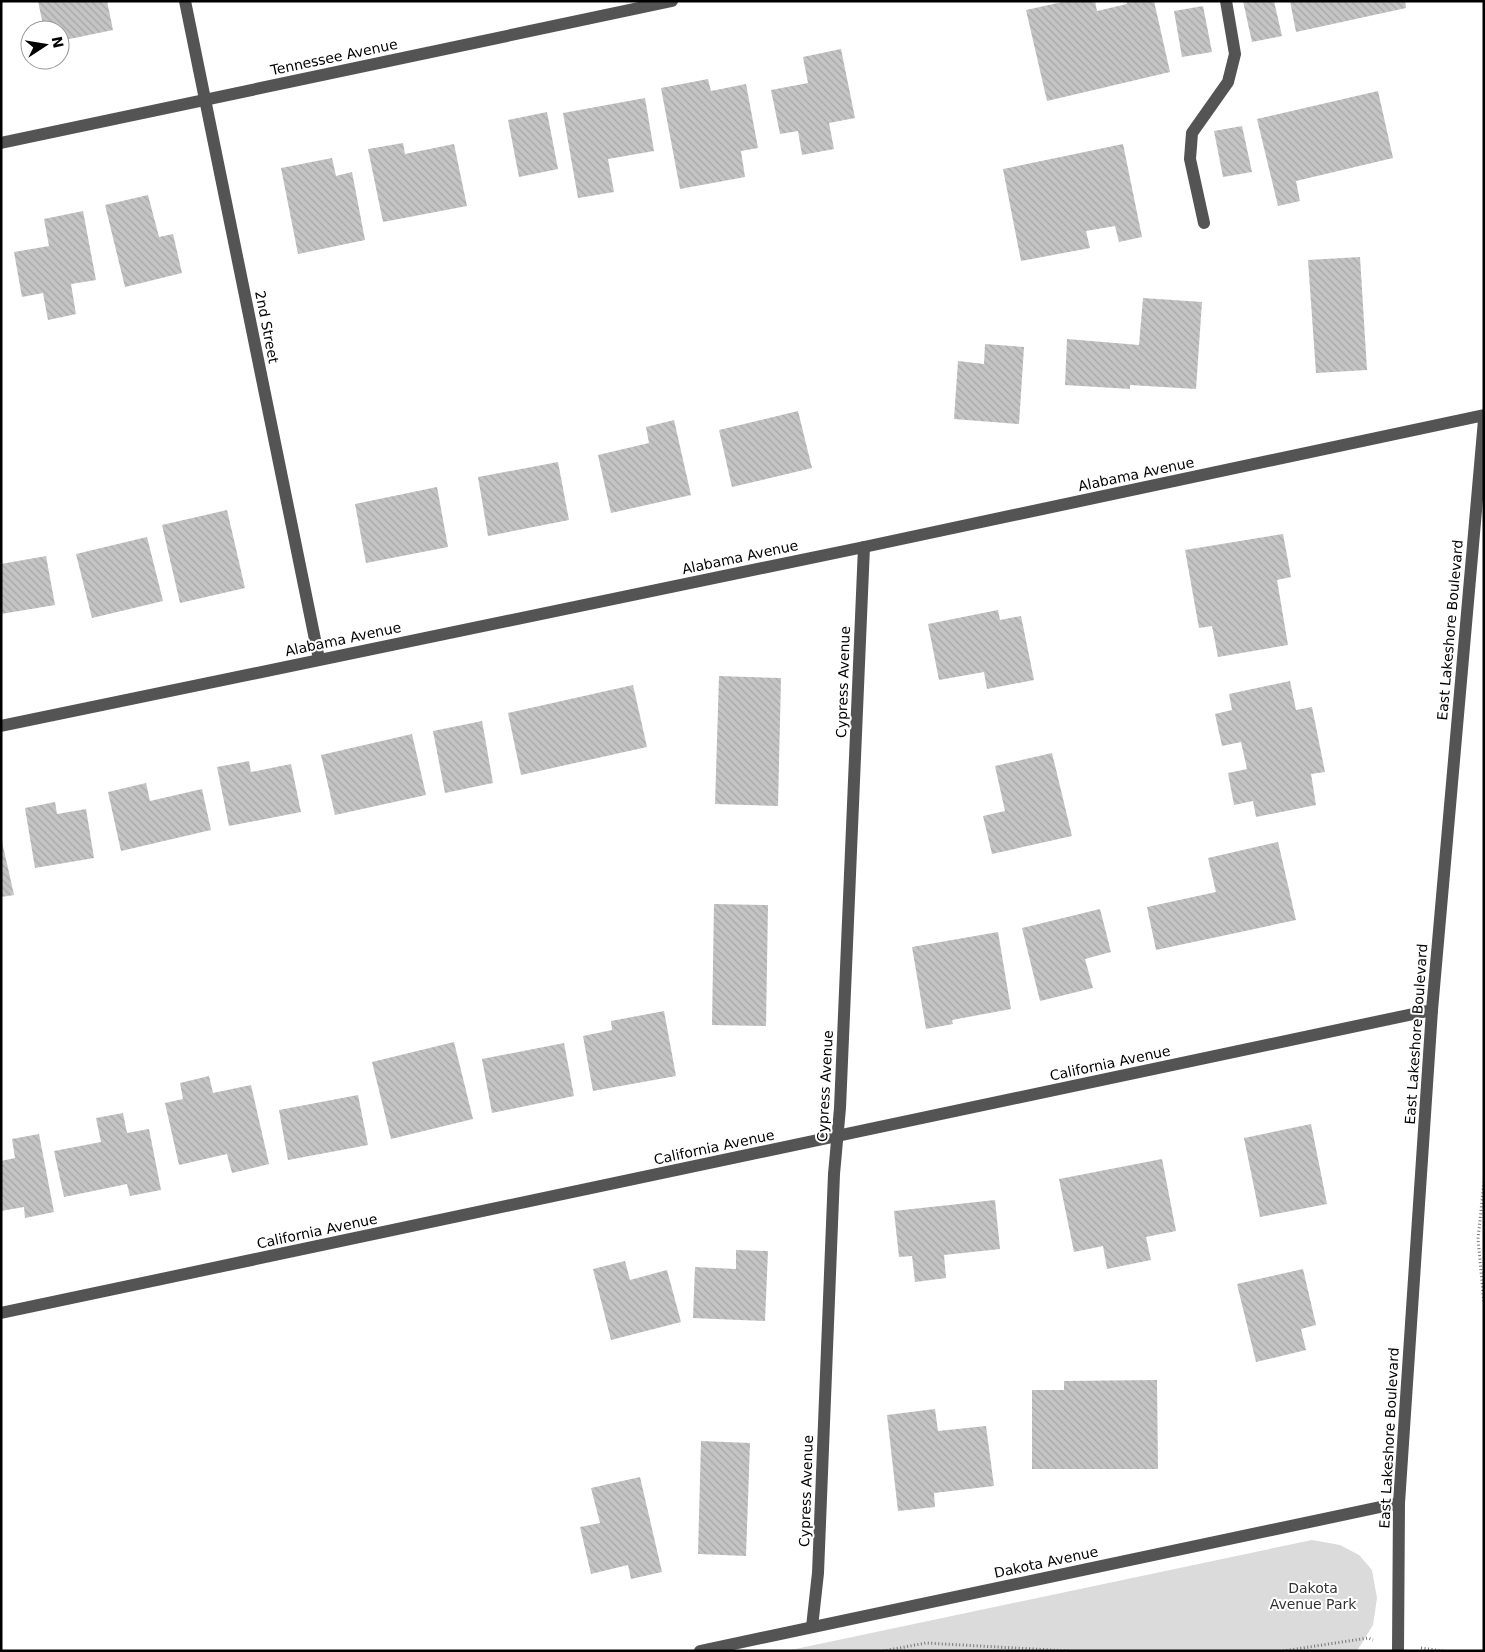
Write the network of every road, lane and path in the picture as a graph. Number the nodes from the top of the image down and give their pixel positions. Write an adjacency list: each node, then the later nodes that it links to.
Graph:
1 (185, 1): 4 (street, 2nd Street)
2 (672, 1): 4 (street, Tennessee Avenue)
3 (1226, 1): 6 (street)
4 (205, 99): 5 (street, Tennessee Avenue); 10 (street, 2nd Street)
5 (1, 143)
6 (1204, 223)
7 (1484, 415): 9 (street, Alabama Avenue)
8 (1484, 420): 12 (street, East Lakeshore Boulevard)
9 (864, 547): 10 (street, Alabama Avenue); 13 (street, Cypress Avenue)
10 (319, 659): 11 (street, Alabama Avenue)
11 (1, 726)
12 (1432, 1010): 13 (street, California Avenue); 17 (street, East Lakeshore Boulevard)
13 (838, 1136): 16 (street, California Avenue); 18 (street, Cypress Avenue)
14 (1484, 1182): 15 (path)
15 (1484, 1304)
16 (1, 1313)
17 (1398, 1503): 18 (street, Dakota Avenue); 19 (street, East Lakeshore Boulevard)
18 (812, 1627): 20 (street, Dakota Avenue)
19 (1398, 1648): 23 (path); 24 (path)
20 (700, 1651)
21 (883, 1651): 22 (path)
22 (1069, 1651)
23 (1283, 1651)
24 (1443, 1651)

